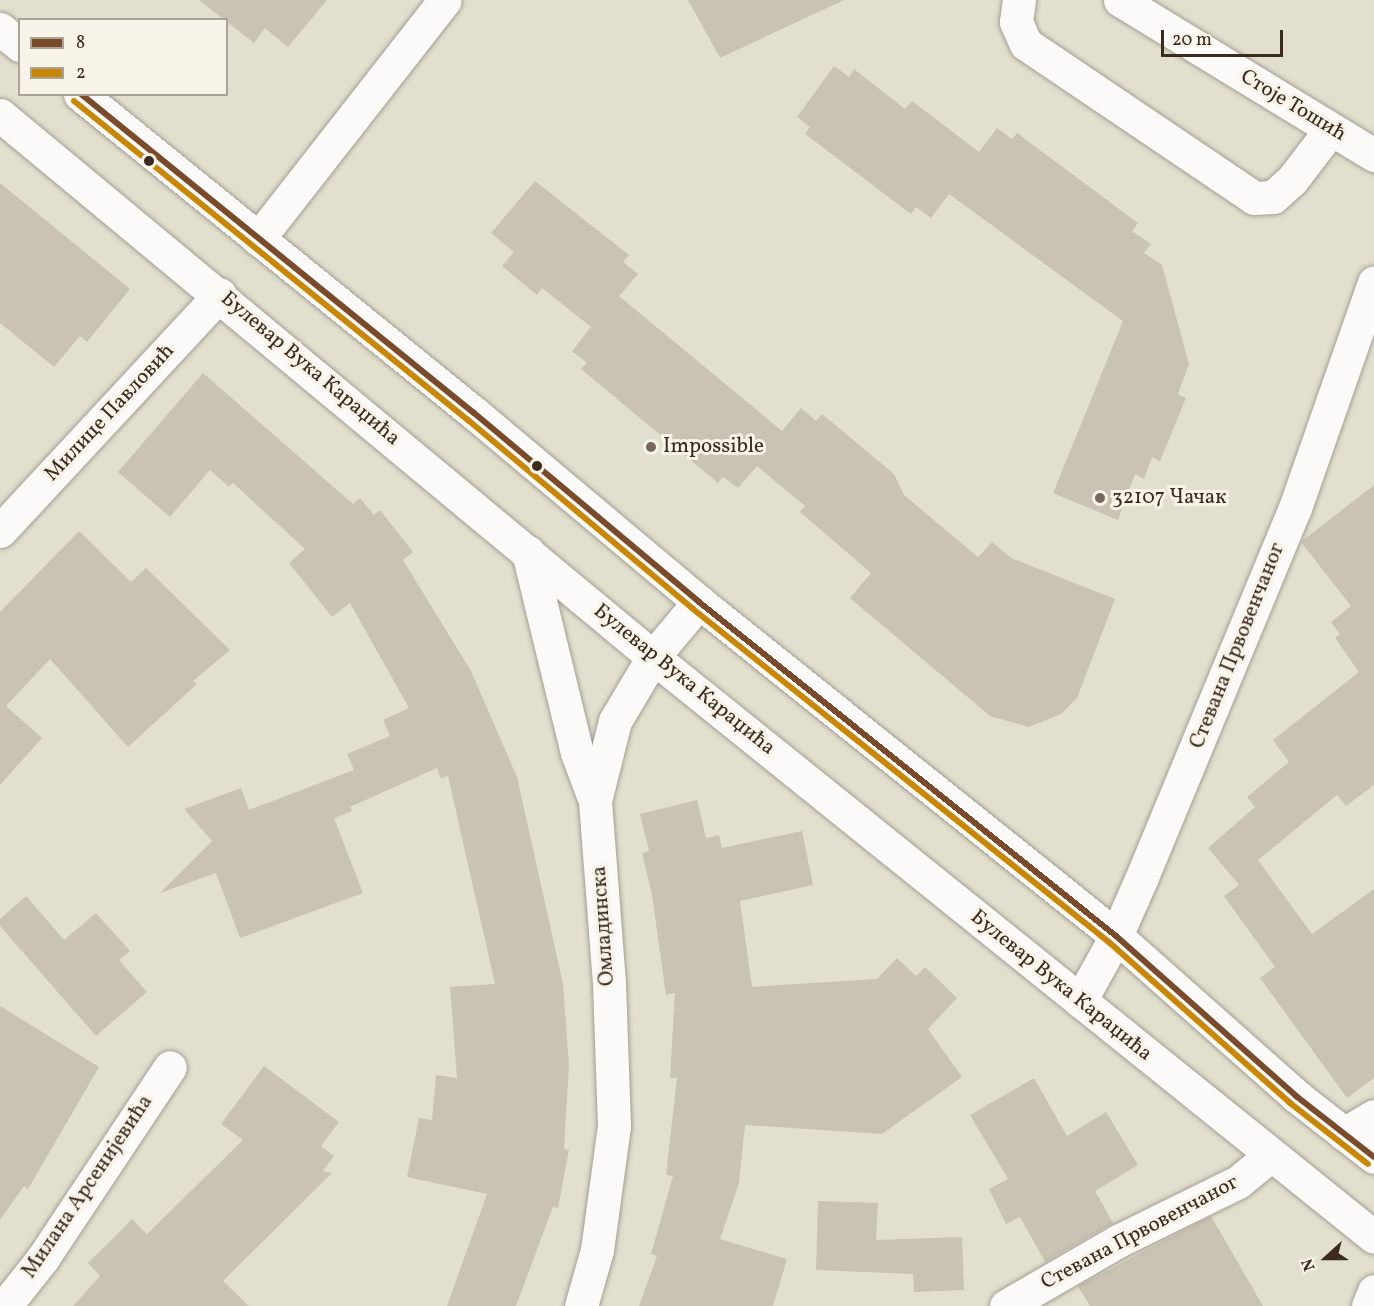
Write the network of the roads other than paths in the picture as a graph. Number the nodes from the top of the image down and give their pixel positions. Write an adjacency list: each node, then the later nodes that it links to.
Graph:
1 (445, 0): 10 (street)
2 (1019, 0): 8 (street)
3 (1120, 0): 8 (street, Стоје Тошић)
4 (0, 29): 5 (street)
5 (18, 43)
6 (82, 96): 10 (street)
7 (0, 115): 12 (street, Булевар Вука Караџића)
8 (1331, 129): 9 (street, Стоје Тошић)
9 (1374, 155)
10 (258, 239): 15 (street)
11 (1374, 282): 18 (street, Стевана Првовенчаног)
12 (220, 294): 13 (street, Милице Павловић); 14 (street, Булевар Вука Караџића)
13 (0, 531)
14 (528, 552): 16 (street, Булевар Вука Караџића); 17 (street, Омладинска)
15 (699, 602): 16 (street); 18 (street)
16 (653, 657): 17 (street); 19 (street, Булевар Вука Караџића)
17 (595, 801): 28 (street, Омладинска)
18 (1116, 936): 19 (street, Стевана Првовенчаног); 22 (street)
19 (1080, 1001): 23 (street, Булевар Вука Караџића)
20 (170, 1067): 27 (street, Милана Арсенијевића)
21 (1374, 1116): 22 (street)
22 (1344, 1134): 24 (street)
23 (1271, 1155): 25 (street, Булевар Вука Караџића); 29 (street, Стевана Првовенчаног)
24 (1374, 1157)
25 (1374, 1237)
26 (1374, 1291): 30 (street)
27 (5, 1306)
28 (581, 1306)
29 (1006, 1306)
30 (1368, 1306)

